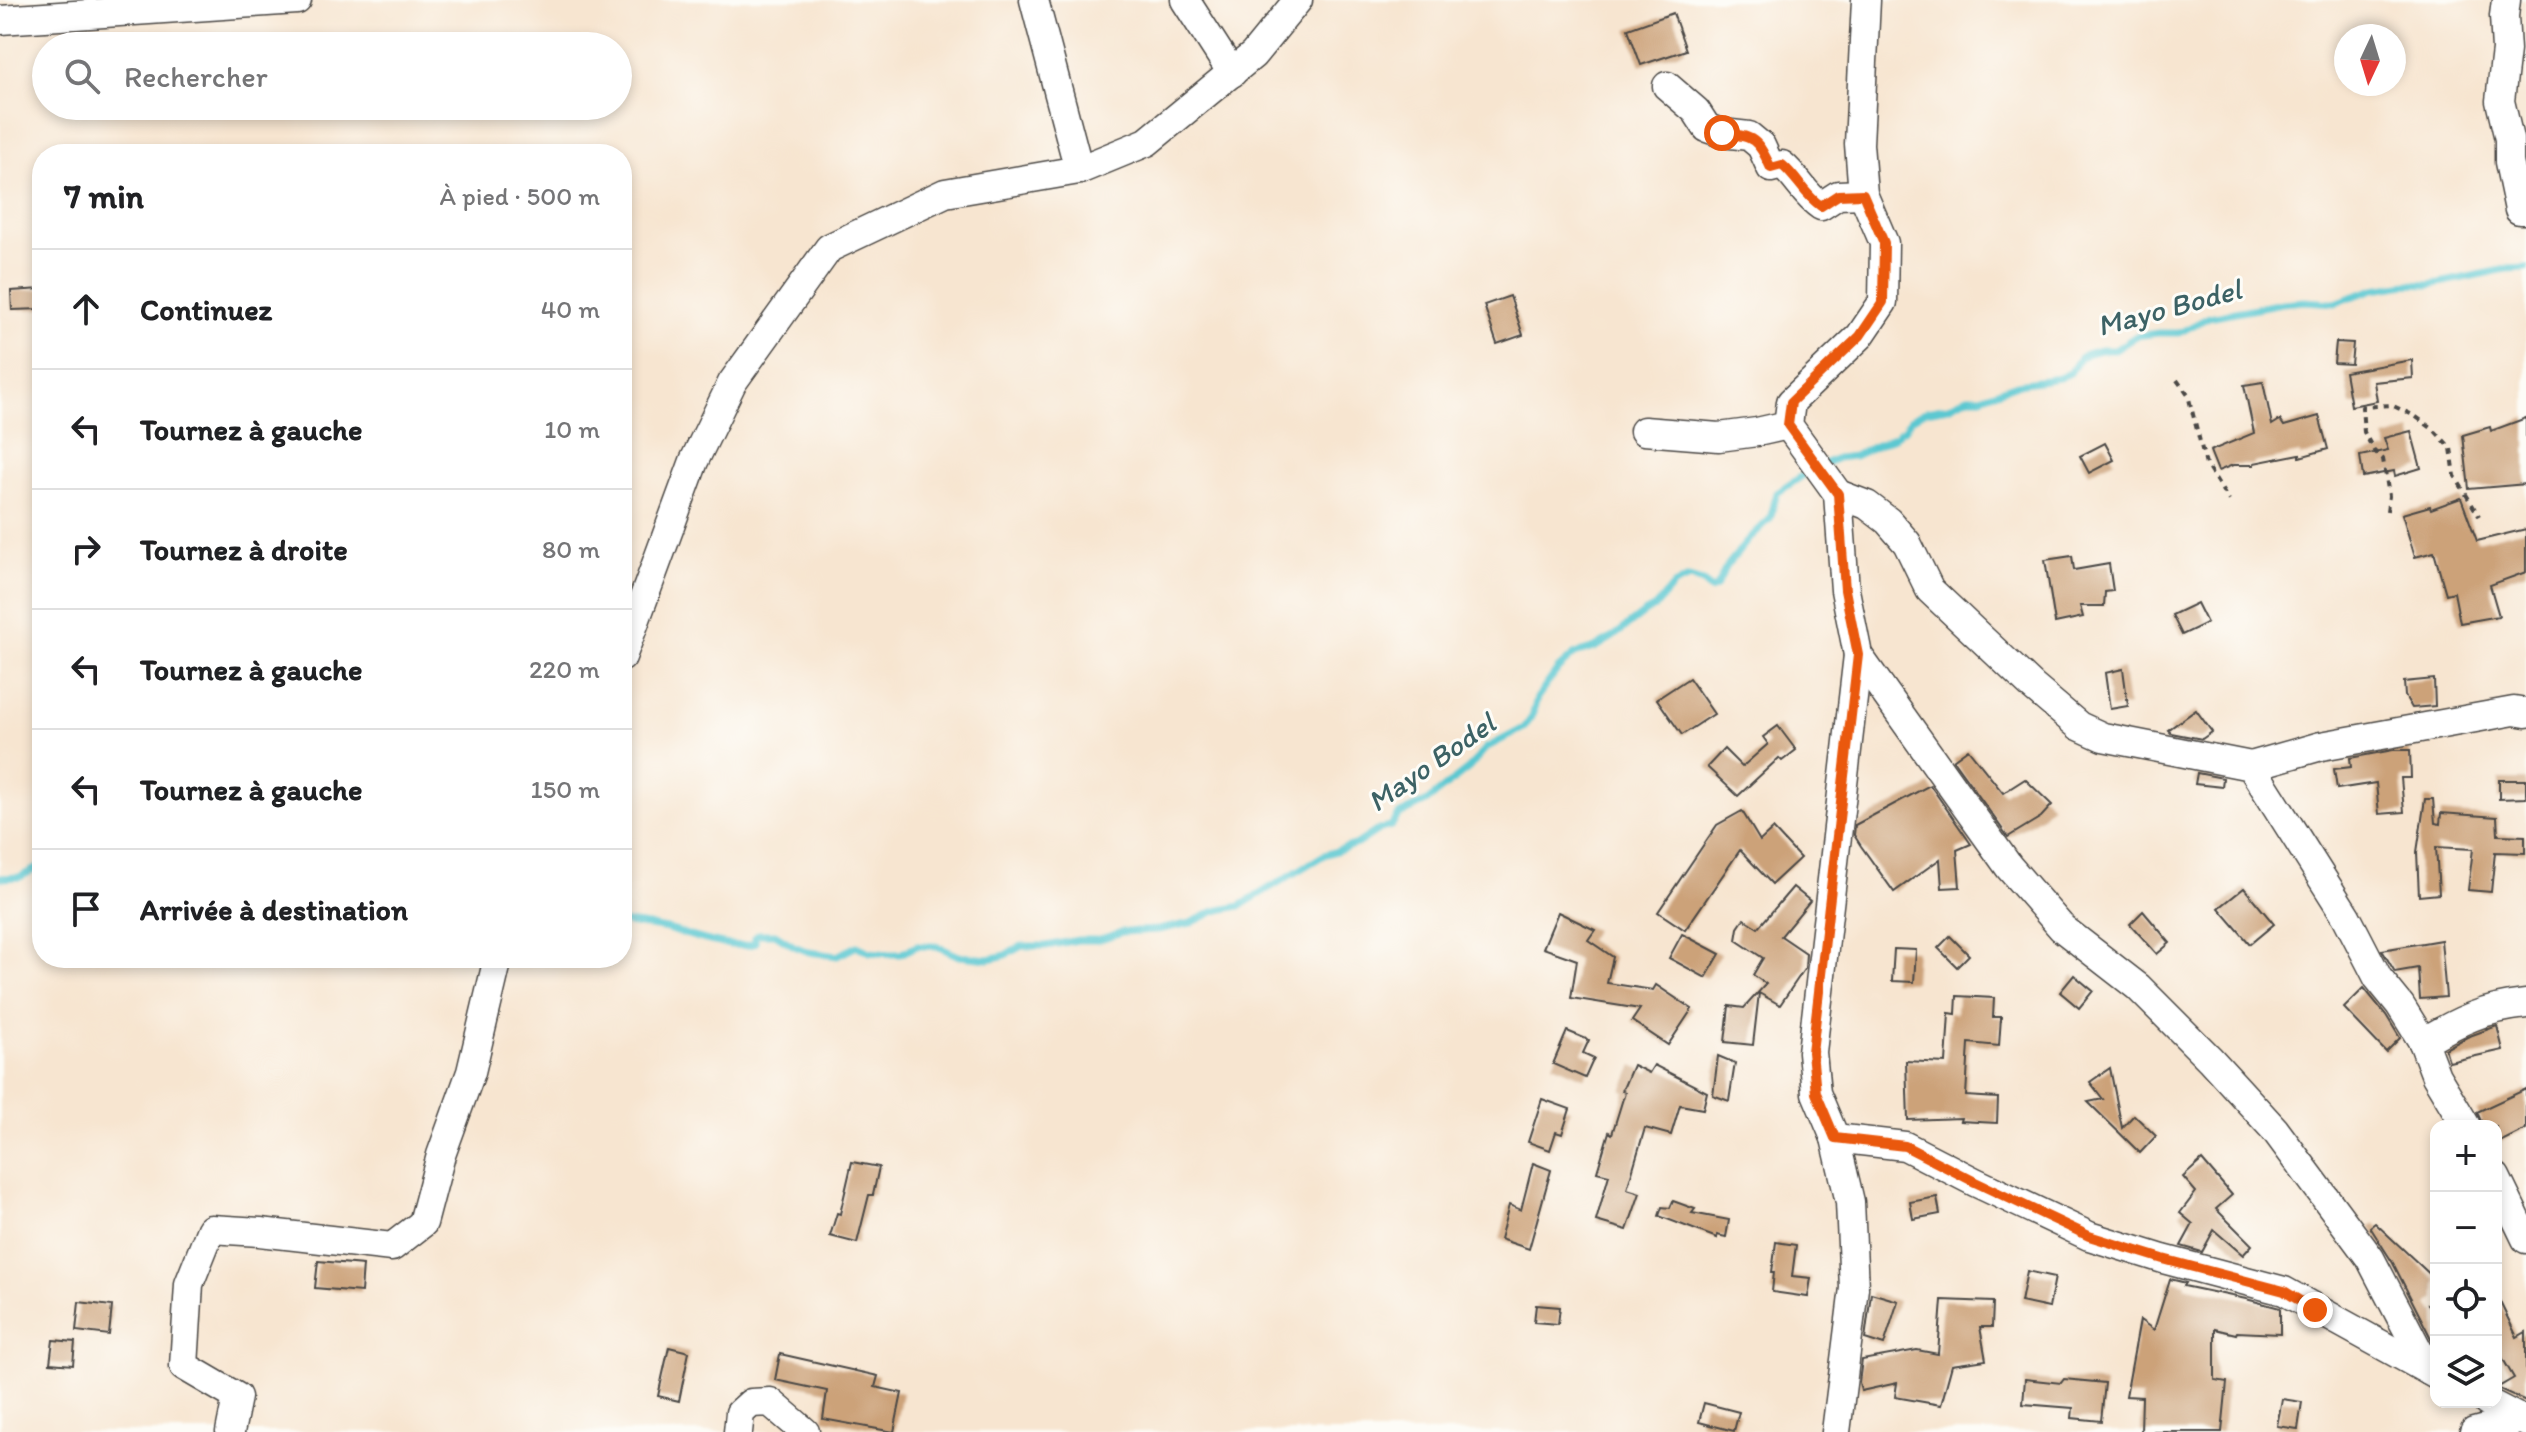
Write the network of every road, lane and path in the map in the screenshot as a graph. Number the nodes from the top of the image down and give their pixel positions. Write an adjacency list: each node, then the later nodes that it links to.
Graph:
1 (297, 0): 7 (street)
2 (1034, 0): 10 (street)
3 (1185, 0): 8 (street)
4 (1298, 0): 8 (street)
5 (1866, 0): 11 (street)
6 (2506, 0): 12 (street)
7 (0, 20)
8 (1232, 73): 10 (street)
9 (1667, 86): 11 (street)
10 (1079, 170): 20 (street)
11 (1863, 194): 14 (street)
12 (2526, 210)
13 (2177, 380): 17 (path)
14 (1788, 425): 15 (street); 16 (street)
15 (1644, 431)
16 (1826, 476): 21 (street); 23 (street)
17 (2229, 501)
18 (2387, 511): 19 (path)
19 (2479, 516)
20 (632, 630)
21 (1858, 655): 28 (street); 31 (street)
22 (2526, 713): 23 (street)
23 (2251, 766): 26 (street)
24 (496, 968): 35 (street)
25 (2526, 1004): 26 (street)
26 (2423, 1042): 27 (street)
27 (2462, 1120)
28 (1835, 1138): 32 (street); 38 (street)
29 (2502, 1189): 30 (street)
30 (2526, 1239)
31 (2430, 1369)
32 (2430, 1372)
33 (2499, 1408): 34 (street)
34 (2524, 1420): 39 (street)
35 (230, 1432)
36 (738, 1432): 37 (street)
37 (805, 1432)
38 (1836, 1432)
39 (2474, 1432)

